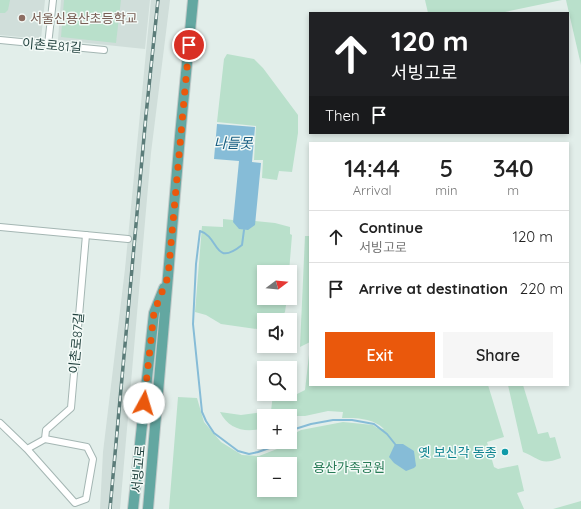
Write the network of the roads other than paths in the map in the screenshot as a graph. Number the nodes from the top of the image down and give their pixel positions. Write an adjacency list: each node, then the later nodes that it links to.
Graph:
1 (53, 0): 4 (street)
2 (193, 0): 9 (main road, 서빙고로)
3 (0, 40): 4 (street, 이촌로81길)
4 (48, 44): 5 (street, 이촌로81길)
5 (104, 50)
6 (0, 227): 7 (street)
7 (86, 235): 8 (street); 11 (street, 이촌로87길)
8 (128, 239)
9 (168, 277): 13 (main road); 14 (main road, 서빙고로)
10 (0, 423): 12 (street)
11 (46, 439): 12 (street); 12 (street)
12 (27, 449)
13 (133, 509)
14 (148, 509)

